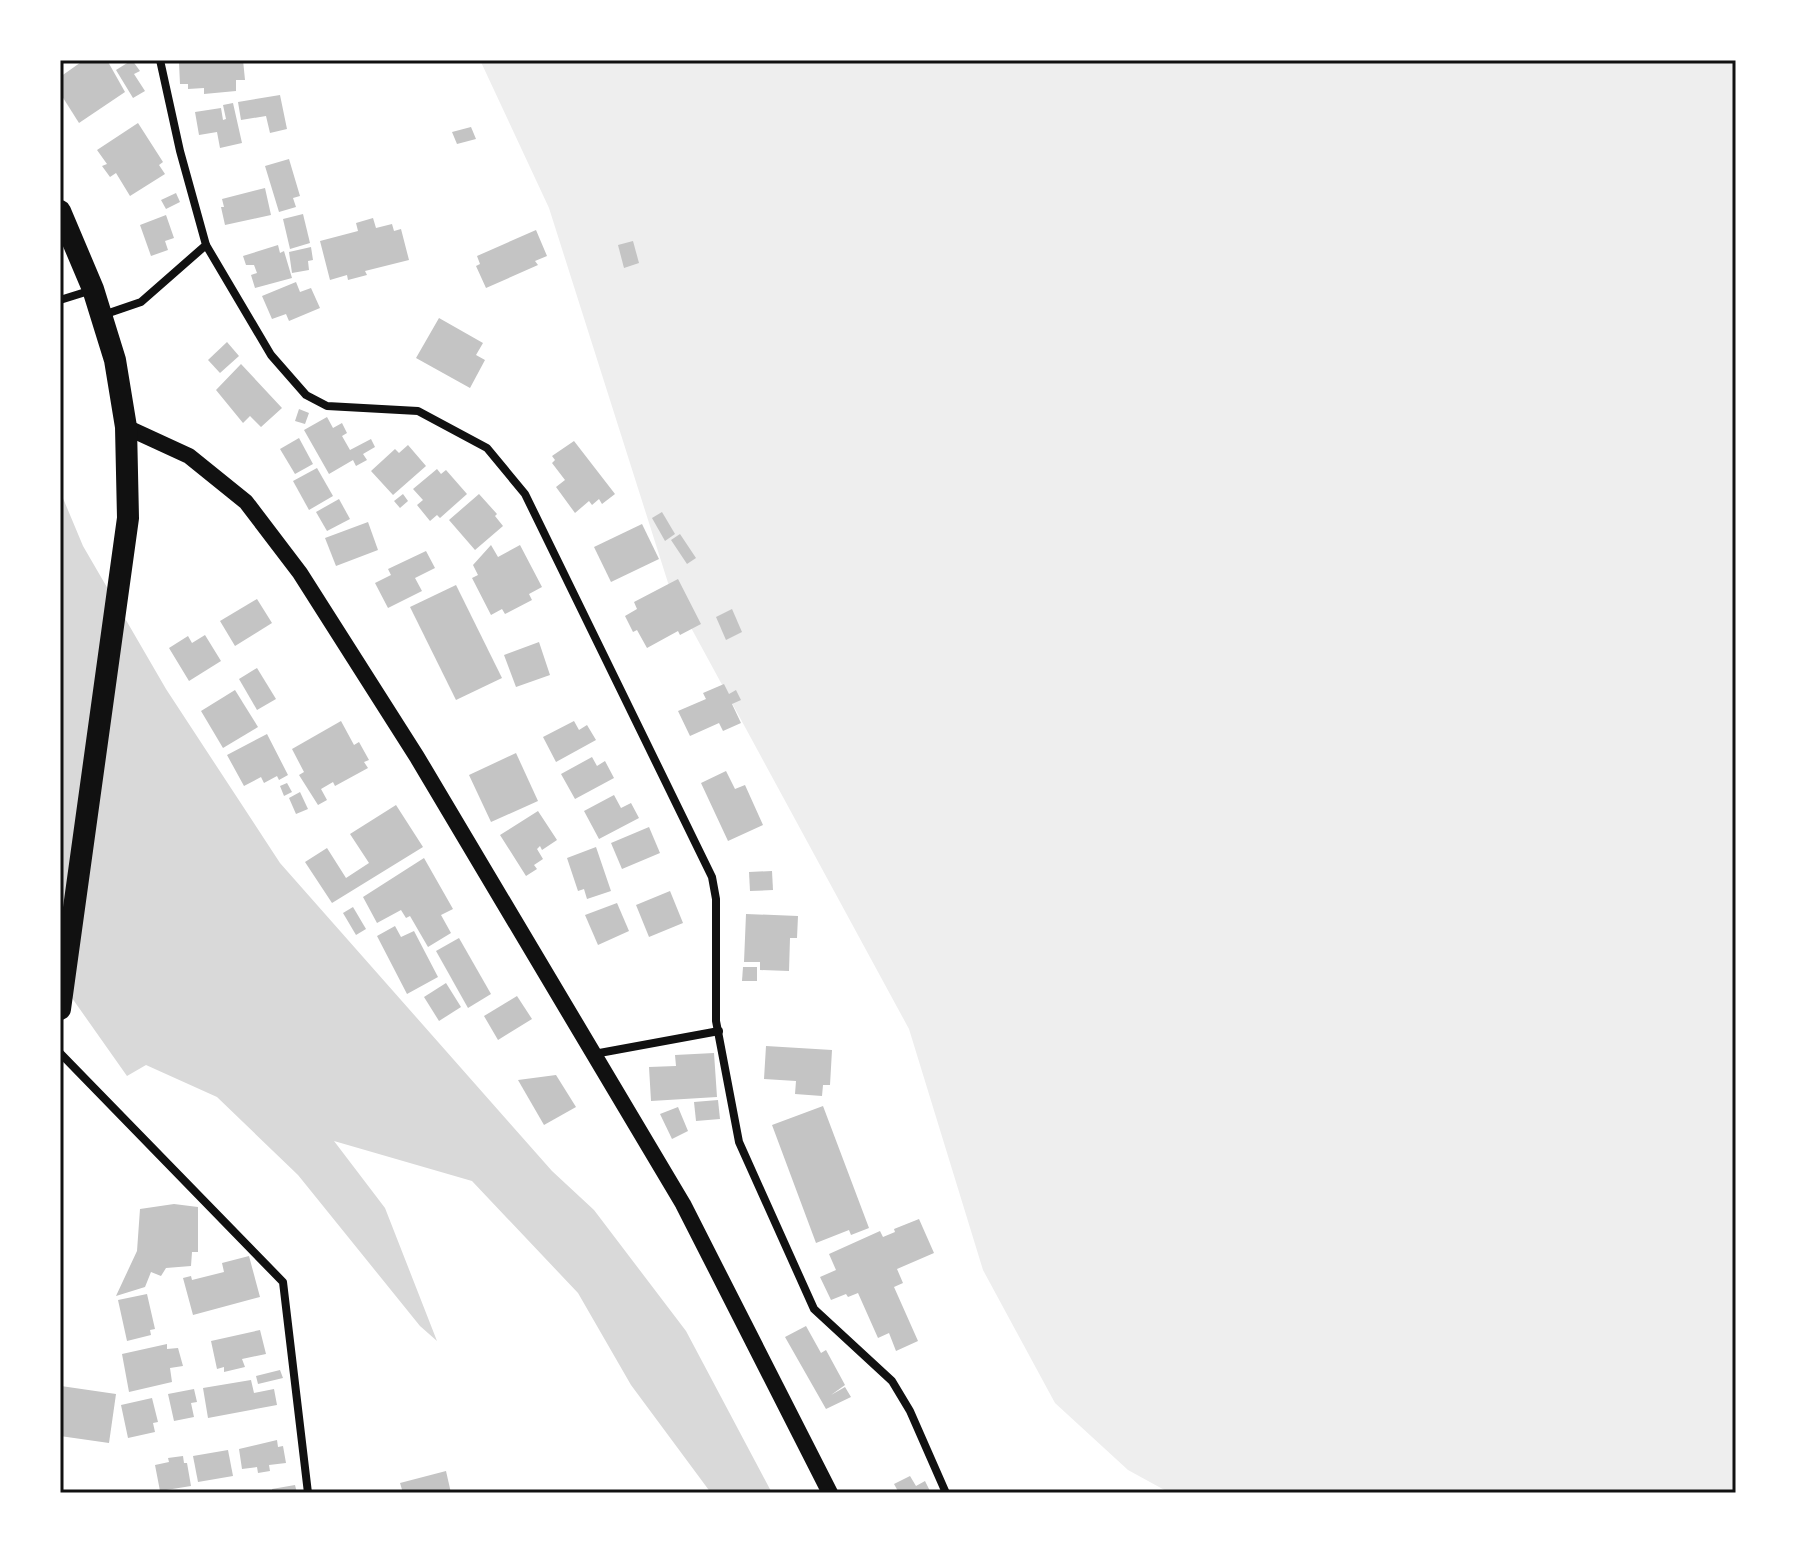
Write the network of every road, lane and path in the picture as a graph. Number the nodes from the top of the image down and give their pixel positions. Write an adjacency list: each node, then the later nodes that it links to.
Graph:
1 (160, 60): 3 (street)
2 (60, 211): 4 (highway)
3 (206, 245): 6 (street); 9 (street)
4 (93, 289): 5 (street); 6 (highway)
5 (60, 300)
6 (102, 315): 7 (highway)
7 (126, 427): 8 (highway); 11 (main road)
8 (60, 1009)
9 (719, 1031): 11 (street); 14 (street)
10 (60, 1053): 12 (street)
11 (593, 1054): 13 (main road)
12 (308, 1493)
13 (830, 1493)
14 (946, 1493)

